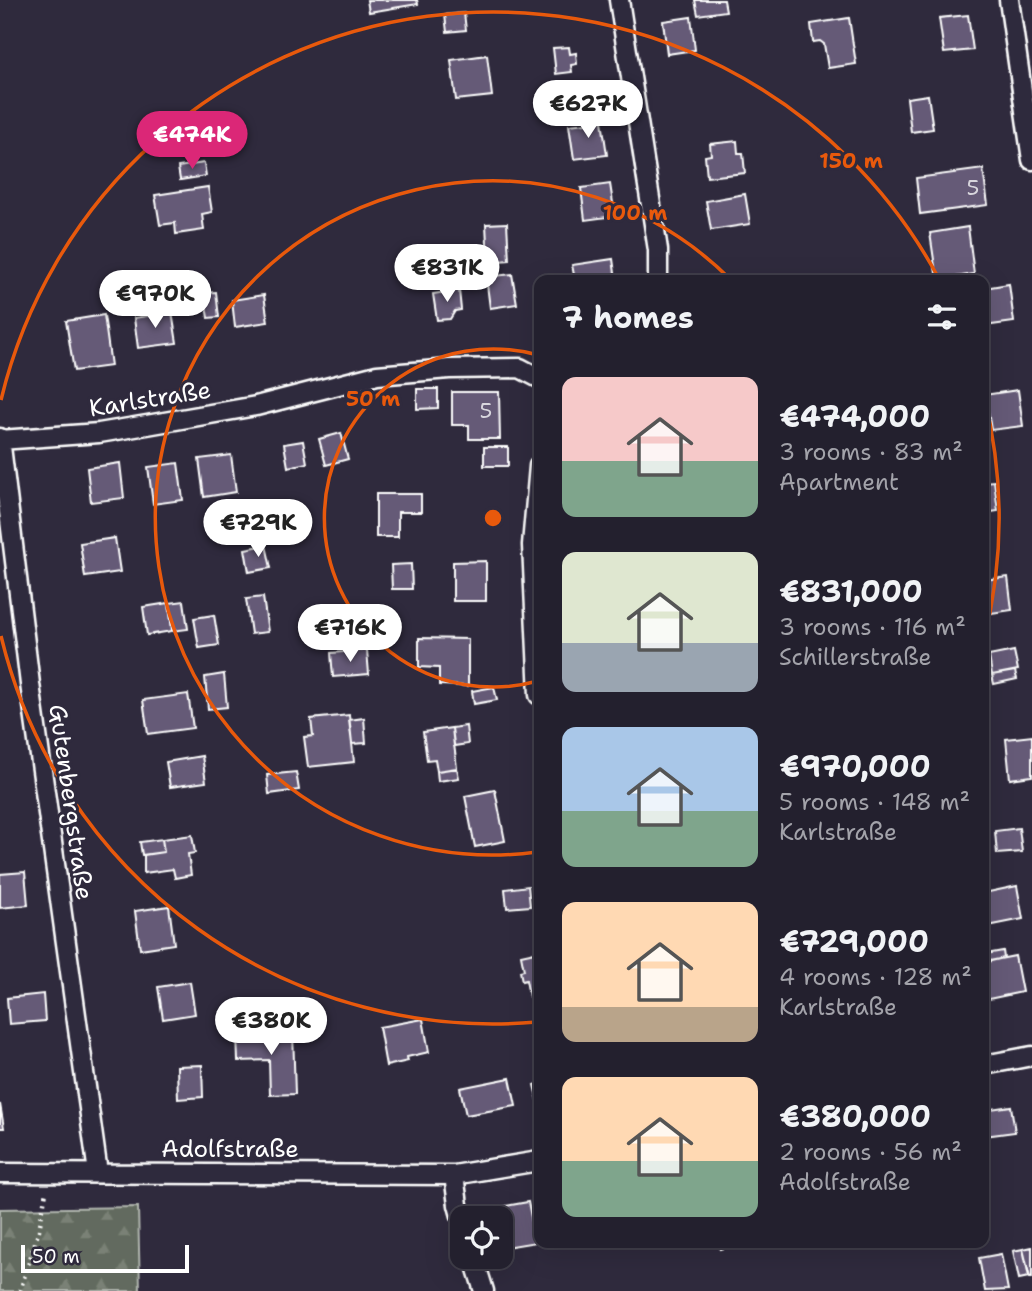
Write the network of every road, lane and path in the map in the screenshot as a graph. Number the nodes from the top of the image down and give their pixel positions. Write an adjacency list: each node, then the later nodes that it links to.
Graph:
1 (619, 0): 4 (street)
2 (1009, 0): 3 (street)
3 (1032, 160)
4 (658, 275)
5 (534, 375): 6 (street, Karlstraße)
6 (0, 440): 12 (street, Gutenbergstraße)
7 (534, 522): 8 (street)
8 (534, 588)
9 (1032, 1056): 10 (street)
10 (989, 1064)
11 (534, 1162): 15 (street, Adolfstraße)
12 (98, 1172): 14 (street, Adolfstraße); 15 (street, Adolfstraße)
13 (0, 1173): 14 (street, Adolfstraße)
14 (50, 1174): 18 (path)
15 (457, 1175): 16 (street)
16 (461, 1206)
17 (477, 1269): 19 (street)
18 (20, 1291)
19 (484, 1291)

